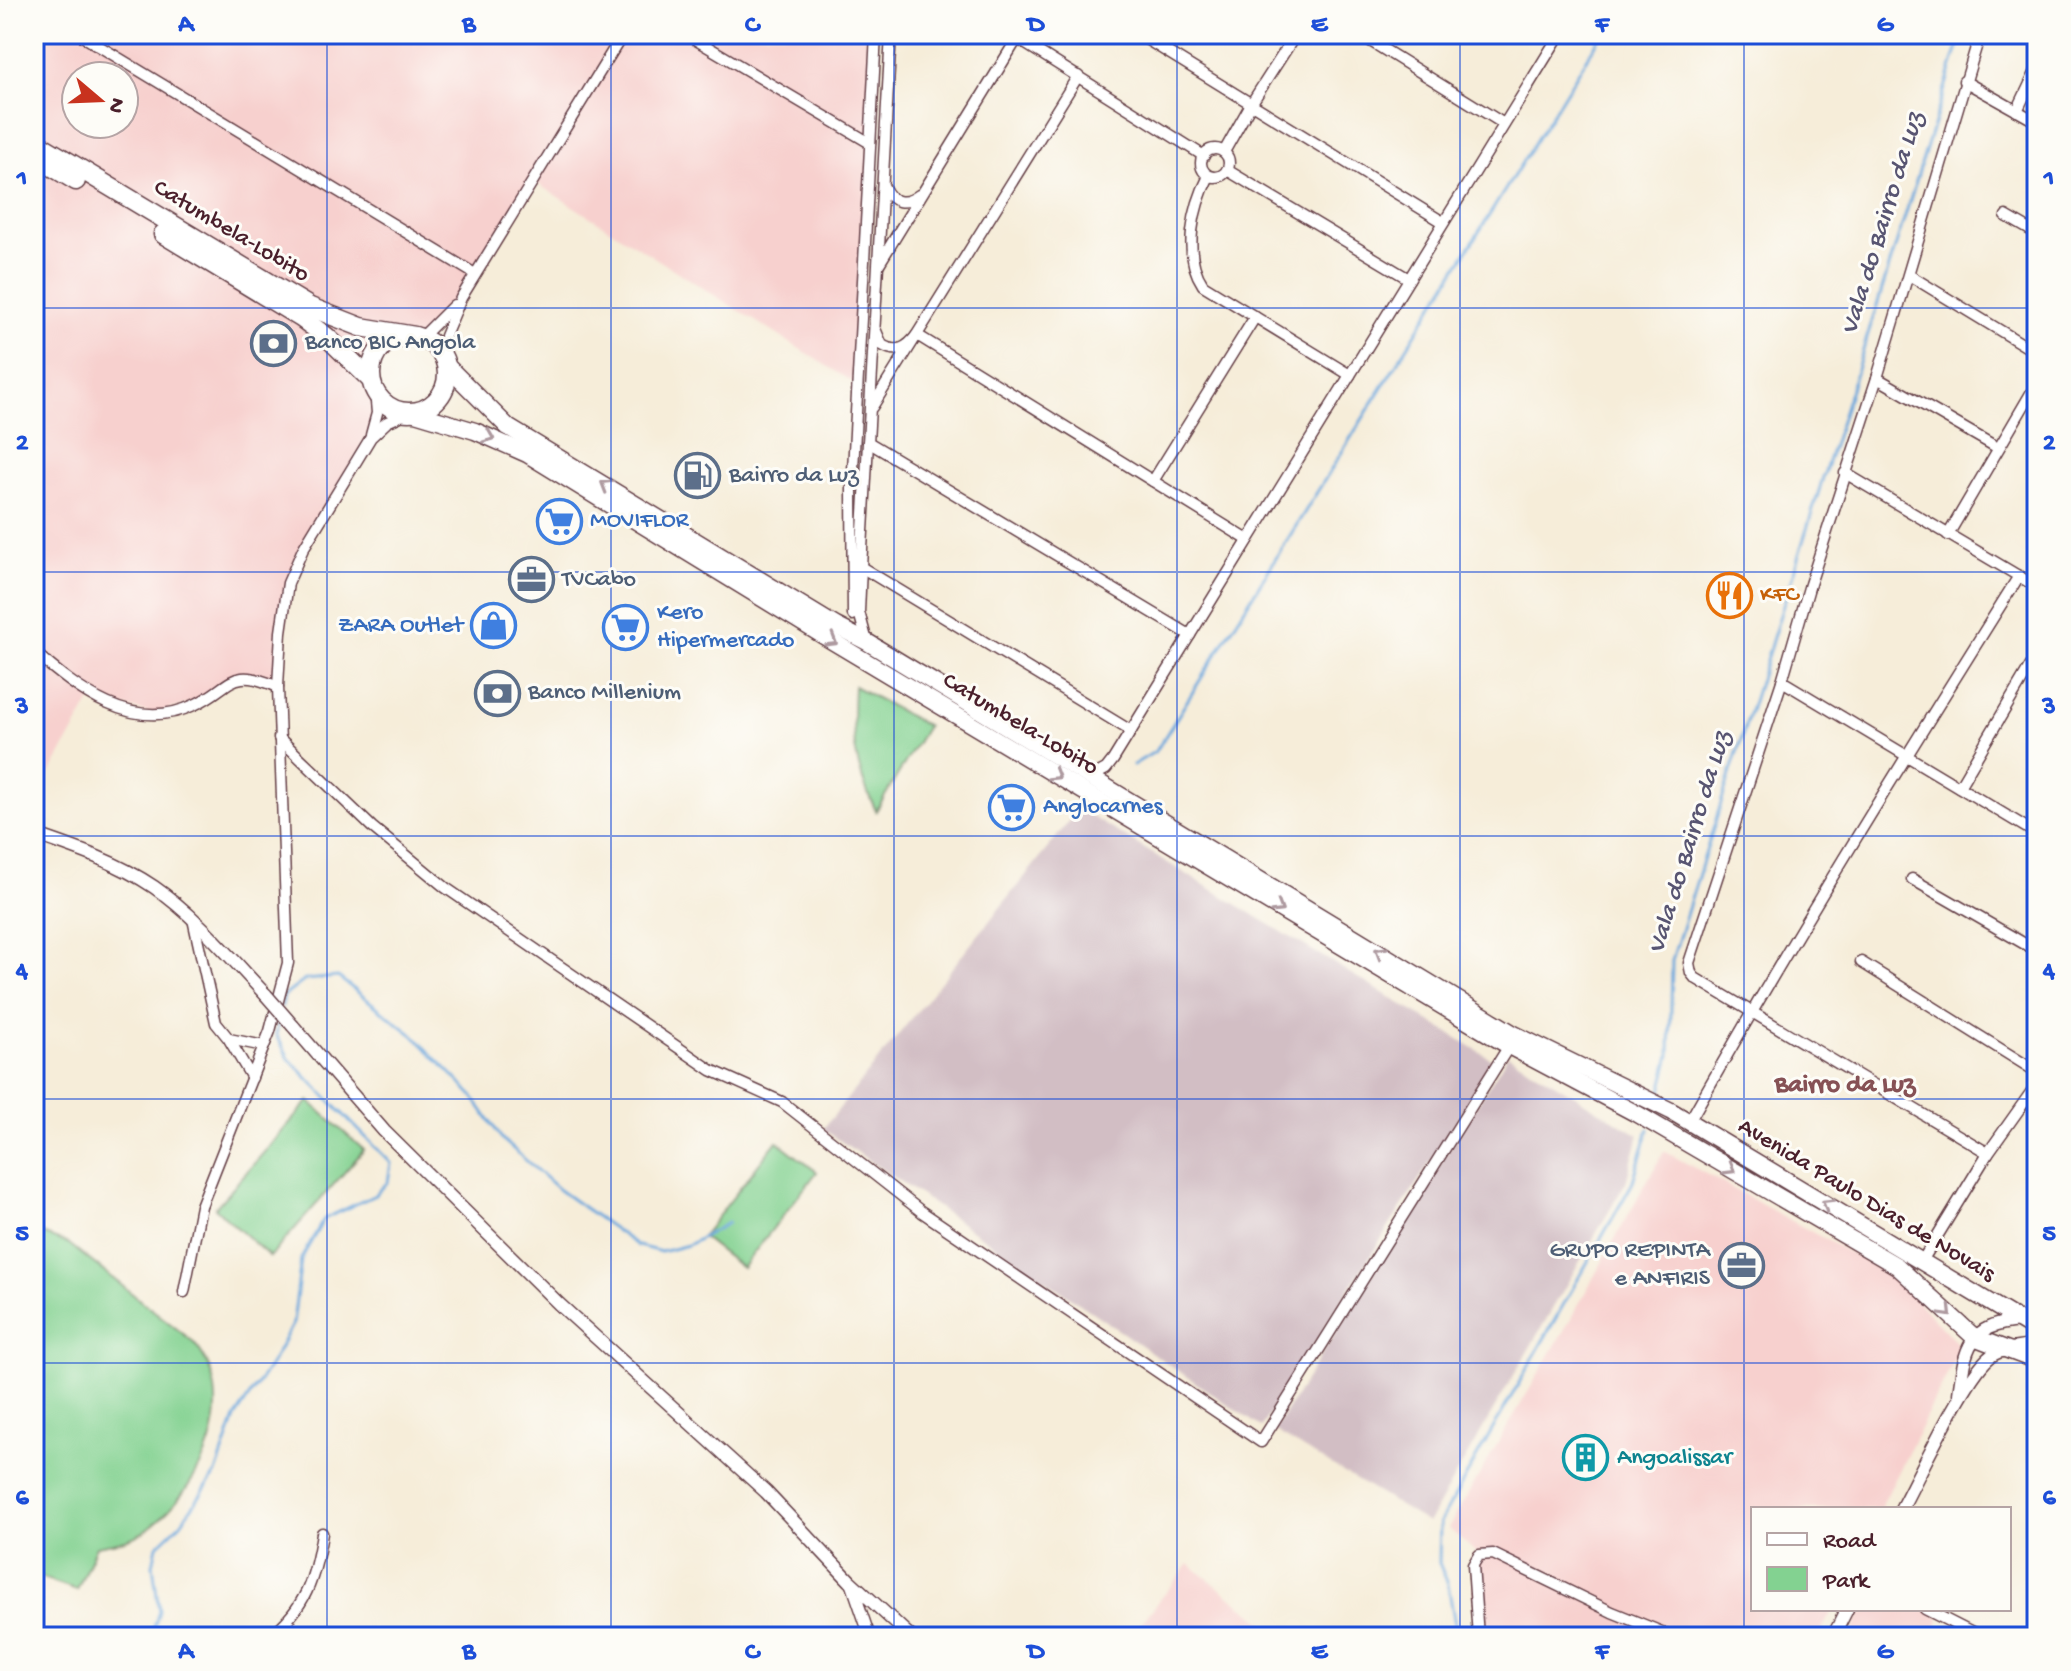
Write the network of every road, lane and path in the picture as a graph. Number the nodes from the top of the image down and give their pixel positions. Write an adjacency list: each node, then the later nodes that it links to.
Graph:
1 (79, 34): 32 (street)
2 (623, 34): 32 (street)
3 (686, 34): 20 (street)
4 (876, 34): 20 (street)
5 (891, 34): 26 (street)
6 (1138, 34): 15 (street)
7 (1296, 34): 15 (street)
8 (1359, 34): 18 (street)
9 (1560, 34): 18 (street)
10 (1980, 34): 14 (street)
11 (1016, 36): 13 (street); 27 (street)
12 (2037, 69): 16 (street)
13 (1078, 76): 23 (street); 38 (street)
14 (1964, 81): 16 (street); 33 (street)
15 (1251, 104): 21 (street); 29 (street)
16 (2017, 111): 17 (street)
17 (2037, 122)
18 (1504, 124): 29 (street)
19 (34, 141): 39 (highway, Catumbela-Lobito)
20 (870, 143): 59 (street)
21 (1224, 152): 23 (street); 24 (street)
22 (34, 156): 45 (highway, Catumbela-Lobito)
23 (1204, 156): 25 (street)
24 (1227, 170): 25 (street); 34 (street)
25 (1209, 176): 36 (street)
26 (883, 183): 27 (street); 31 (street)
27 (924, 192): 31 (street)
28 (2006, 216): 30 (street)
29 (1443, 222): 34 (street)
30 (2037, 234)
31 (878, 265): 37 (street)
32 (475, 274): 35 (street)
33 (1909, 275): 40 (street); 43 (street)
34 (1409, 279): 42 (street)
35 (461, 298): 39 (street); 41 (street)
36 (1255, 317): 42 (street); 52 (street)
37 (875, 324): 38 (street); 46 (street)
38 (917, 335): 46 (street); 52 (street)
39 (419, 337): 41 (highway); 45 (highway)
40 (2037, 353)
41 (445, 361): 47 (highway); 60 (main road, Catumbela-Lobito, one-way to 41)
42 (1350, 375): 54 (street)
43 (1877, 378): 50 (street); 51 (street)
44 (2037, 383): 50 (street)
45 (373, 386): 47 (highway); 48 (street)
46 (870, 411): 49 (street)
47 (412, 412): 48 (street); 83 (main road, Catumbela-Lobito, one-way to 83)
48 (371, 437): 66 (street)
49 (868, 442): 55 (street); 61 (street)
50 (1998, 448): 53 (street)
51 (1845, 473): 53 (street); 65 (street)
52 (1153, 481): 54 (street)
53 (1948, 535): 56 (street)
54 (1248, 540): 61 (street)
55 (861, 567): 58 (street); 67 (street)
56 (2019, 576): 57 (street); 69 (street)
57 (2037, 587)
58 (860, 604): 59 (street); 62 (street)
59 (853, 615): 60 (street)
60 (839, 628): 62 (main road, Catumbela-Lobito)
61 (1190, 635): 67 (street)
62 (867, 642): 71 (main road, Catumbela-Lobito)
63 (34, 652): 66 (street)
64 (2037, 655): 73 (street)
65 (1782, 681): 69 (street); 80 (street)
66 (278, 687): 68 (street)
67 (1131, 731): 70 (street)
68 (279, 738): 82 (street); 83 (street)
69 (1906, 755): 73 (street); 80 (street)
70 (1113, 760): 71 (street); 72 (street)
71 (1093, 776): 72 (main road, Catumbela-Lobito)
72 (1111, 787): 87 (main road, Catumbela-Lobito, one-way to 72)
73 (1959, 787): 75 (street)
74 (34, 834): 77 (street)
75 (2037, 834)
76 (1912, 879): 78 (street)
77 (193, 919): 81 (street); 101 (street, bridge)
78 (2037, 951)
79 (1861, 962): 84 (street)
80 (1750, 1013): 89 (street); 90 (street)
81 (229, 1039): 82 (street); 85 (street)
82 (264, 1046): 85 (street)
83 (1509, 1046): 88 (main road, Catumbela-Lobito)
84 (2037, 1072)
85 (252, 1078): 92 (street)
86 (2037, 1084): 90 (street)
87 (1671, 1111): 89 (main road, Avenida Paulo Dias de Novais)
88 (1637, 1114): 94 (main road, Avenida Paulo Dias de Novais, one-way to 94)
89 (1689, 1122): 91 (main road, Avenida Paulo Dias de Novais, one-way to 89)
90 (1988, 1153): 91 (street)
91 (1922, 1261): 93 (main road, Avenida Paulo Dias de Novais)
92 (184, 1292)
93 (2032, 1323): 94 (street)
94 (1974, 1337): 96 (main road, Avenida Paulo Dias de Novais); 98 (street)
95 (2037, 1344): 96 (street)
96 (2007, 1350): 97 (main road, Avenida Paulo Dias de Novais); 98 (street)
97 (2037, 1361)
98 (1958, 1401): 99 (street)
99 (1902, 1507)
100 (322, 1533): 104 (street)
101 (850, 1581): 105 (street); 106 (street)
102 (1846, 1611): 109 (street)
103 (1929, 1611): 110 (street)
104 (269, 1637)
105 (870, 1637)
106 (911, 1637)
107 (1478, 1637): 108 (street)
108 (1674, 1637)
109 (1833, 1637)
110 (1980, 1637)

